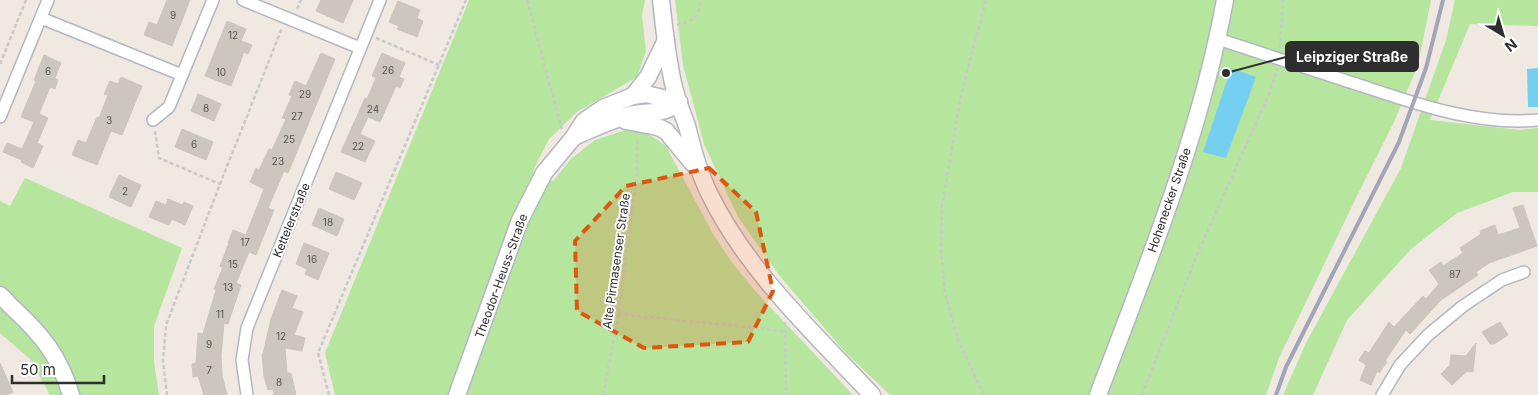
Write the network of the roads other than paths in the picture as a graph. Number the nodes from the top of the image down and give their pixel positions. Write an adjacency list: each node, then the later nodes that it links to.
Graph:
1 (48, 0): 7 (street)
2 (213, 0): 11 (street)
3 (243, 0): 10 (street)
4 (380, 0): 10 (street, Kettelerstraße)
5 (661, 0): 8 (street)
6 (1225, 0): 9 (street, Hohenecker Straße)
7 (40, 18): 11 (street); 14 (street)
8 (665, 34): 12 (street); 13 (street)
9 (1218, 39): 17 (street); 27 (street, Hohenecker Straße)
10 (360, 48): 24 (street, Kettelerstraße)
11 (182, 75): 15 (street)
12 (633, 96): 13 (street, Theodor-Heuss-Straße); 18 (street, Theodor-Heuss-Straße)
13 (679, 102): 16 (street, Theodor-Heuss-Straße); 19 (street)
14 (0, 118)
15 (153, 120)
16 (616, 120): 18 (street, Theodor-Heuss-Straße); 19 (street)
17 (1538, 120)
18 (568, 136): 25 (street, Theodor-Heuss-Straße)
19 (699, 172): 26 (street)
20 (1524, 272): 28 (street)
21 (0, 295): 22 (street)
22 (6, 306): 23 (street)
23 (71, 395)
24 (247, 395)
25 (457, 395)
26 (872, 395)
27 (1098, 395)
28 (1382, 395)

